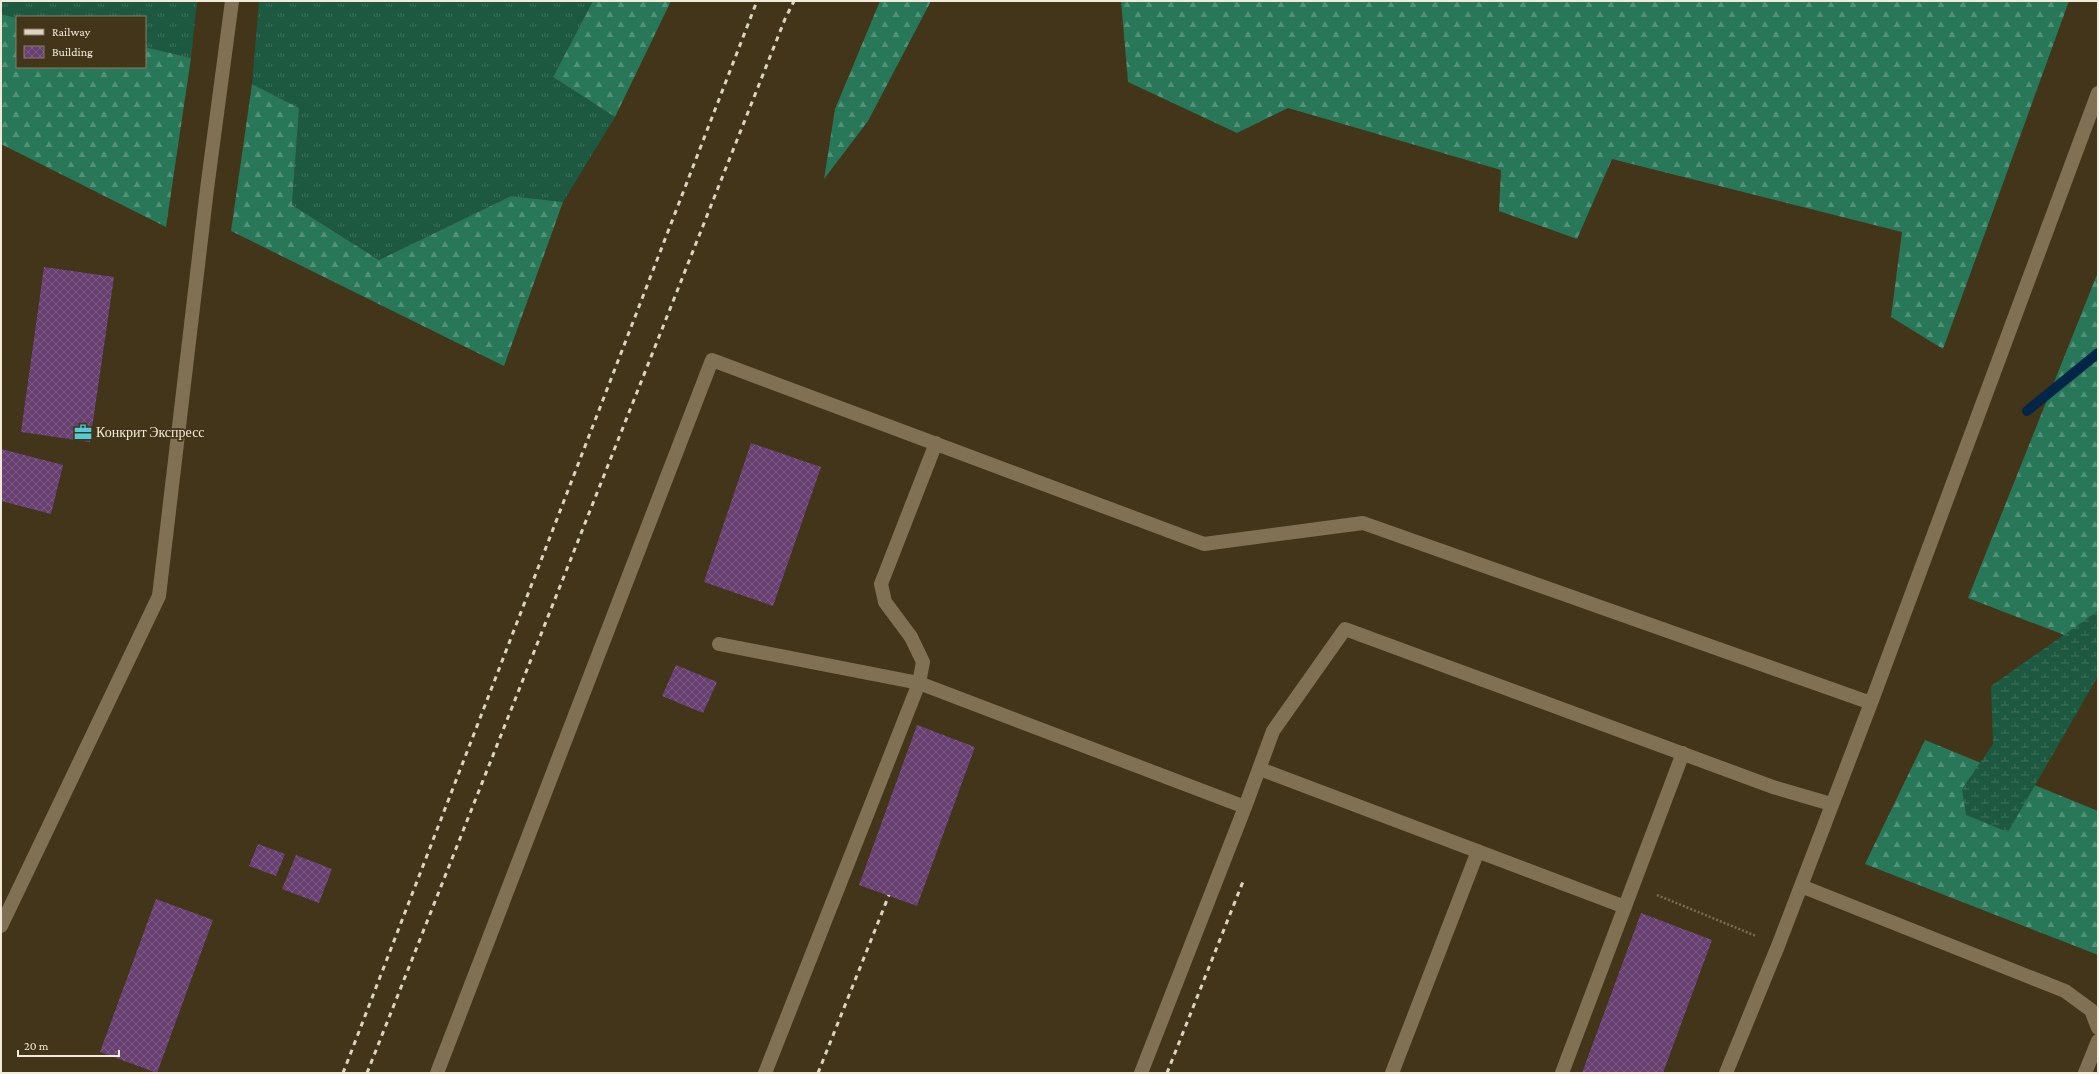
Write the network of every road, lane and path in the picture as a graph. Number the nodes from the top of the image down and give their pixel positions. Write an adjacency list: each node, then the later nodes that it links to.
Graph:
1 (232, 1): 15 (lane)
2 (2098, 93): 6 (lane)
3 (936, 444): 5 (lane); 6 (lane); 19 (lane)
4 (719, 644): 5 (lane)
5 (919, 683): 10 (lane); 20 (lane)
6 (1871, 703): 9 (lane)
7 (1683, 753): 8 (lane); 9 (lane); 14 (lane)
8 (1260, 769): 10 (lane); 11 (lane)
9 (1831, 804): 12 (lane)
10 (1245, 808): 21 (lane)
11 (1478, 851): 14 (lane); 22 (lane)
12 (1802, 886): 16 (lane); 17 (lane)
13 (1654, 894): 16 (path)
14 (1625, 907): 23 (lane)
15 (1, 926)
16 (1778, 946): 24 (lane)
17 (2098, 1028)
18 (2098, 1041): 25 (lane)
19 (437, 1073)
20 (765, 1073)
21 (1141, 1073)
22 (1392, 1073)
23 (1562, 1073)
24 (1726, 1073)
25 (2085, 1073)

